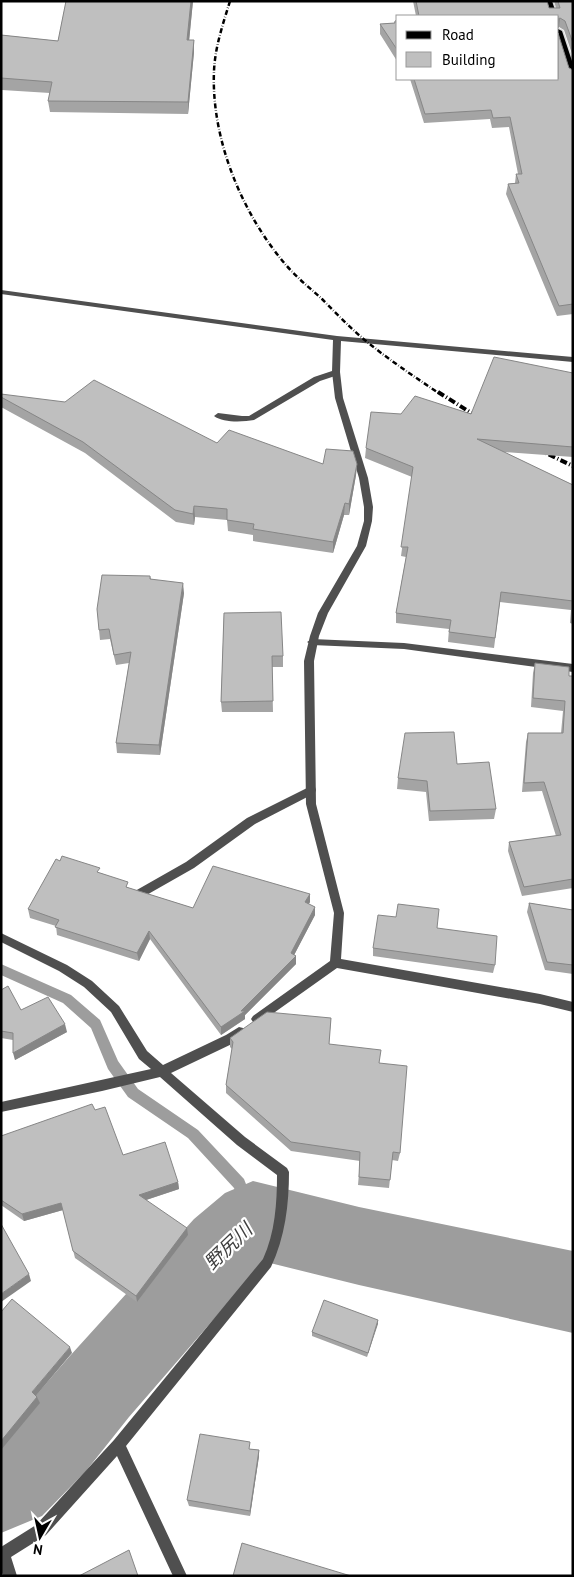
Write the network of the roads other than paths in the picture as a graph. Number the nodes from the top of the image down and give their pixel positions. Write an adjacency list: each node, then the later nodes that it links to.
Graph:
1 (548, 1): 2 (main road)
2 (553, 15)
3 (559, 34): 4 (main road)
4 (573, 77)
5 (1, 292): 6 (street)
6 (337, 338): 7 (street); 8 (street)
7 (573, 360)
8 (335, 374): 9 (street); 10 (street)
9 (218, 416)
10 (312, 642): 11 (street); 12 (street)
11 (573, 668)
12 (311, 790): 13 (street); 15 (street)
13 (139, 894)
14 (1, 937): 17 (street)
15 (335, 963): 16 (street); 17 (street)
16 (573, 1007)
17 (163, 1071): 18 (street); 19 (street)
18 (1, 1107)
19 (119, 1445): 20 (street); 22 (street)
20 (2, 1554): 21 (street)
21 (10, 1576)
22 (180, 1576)

